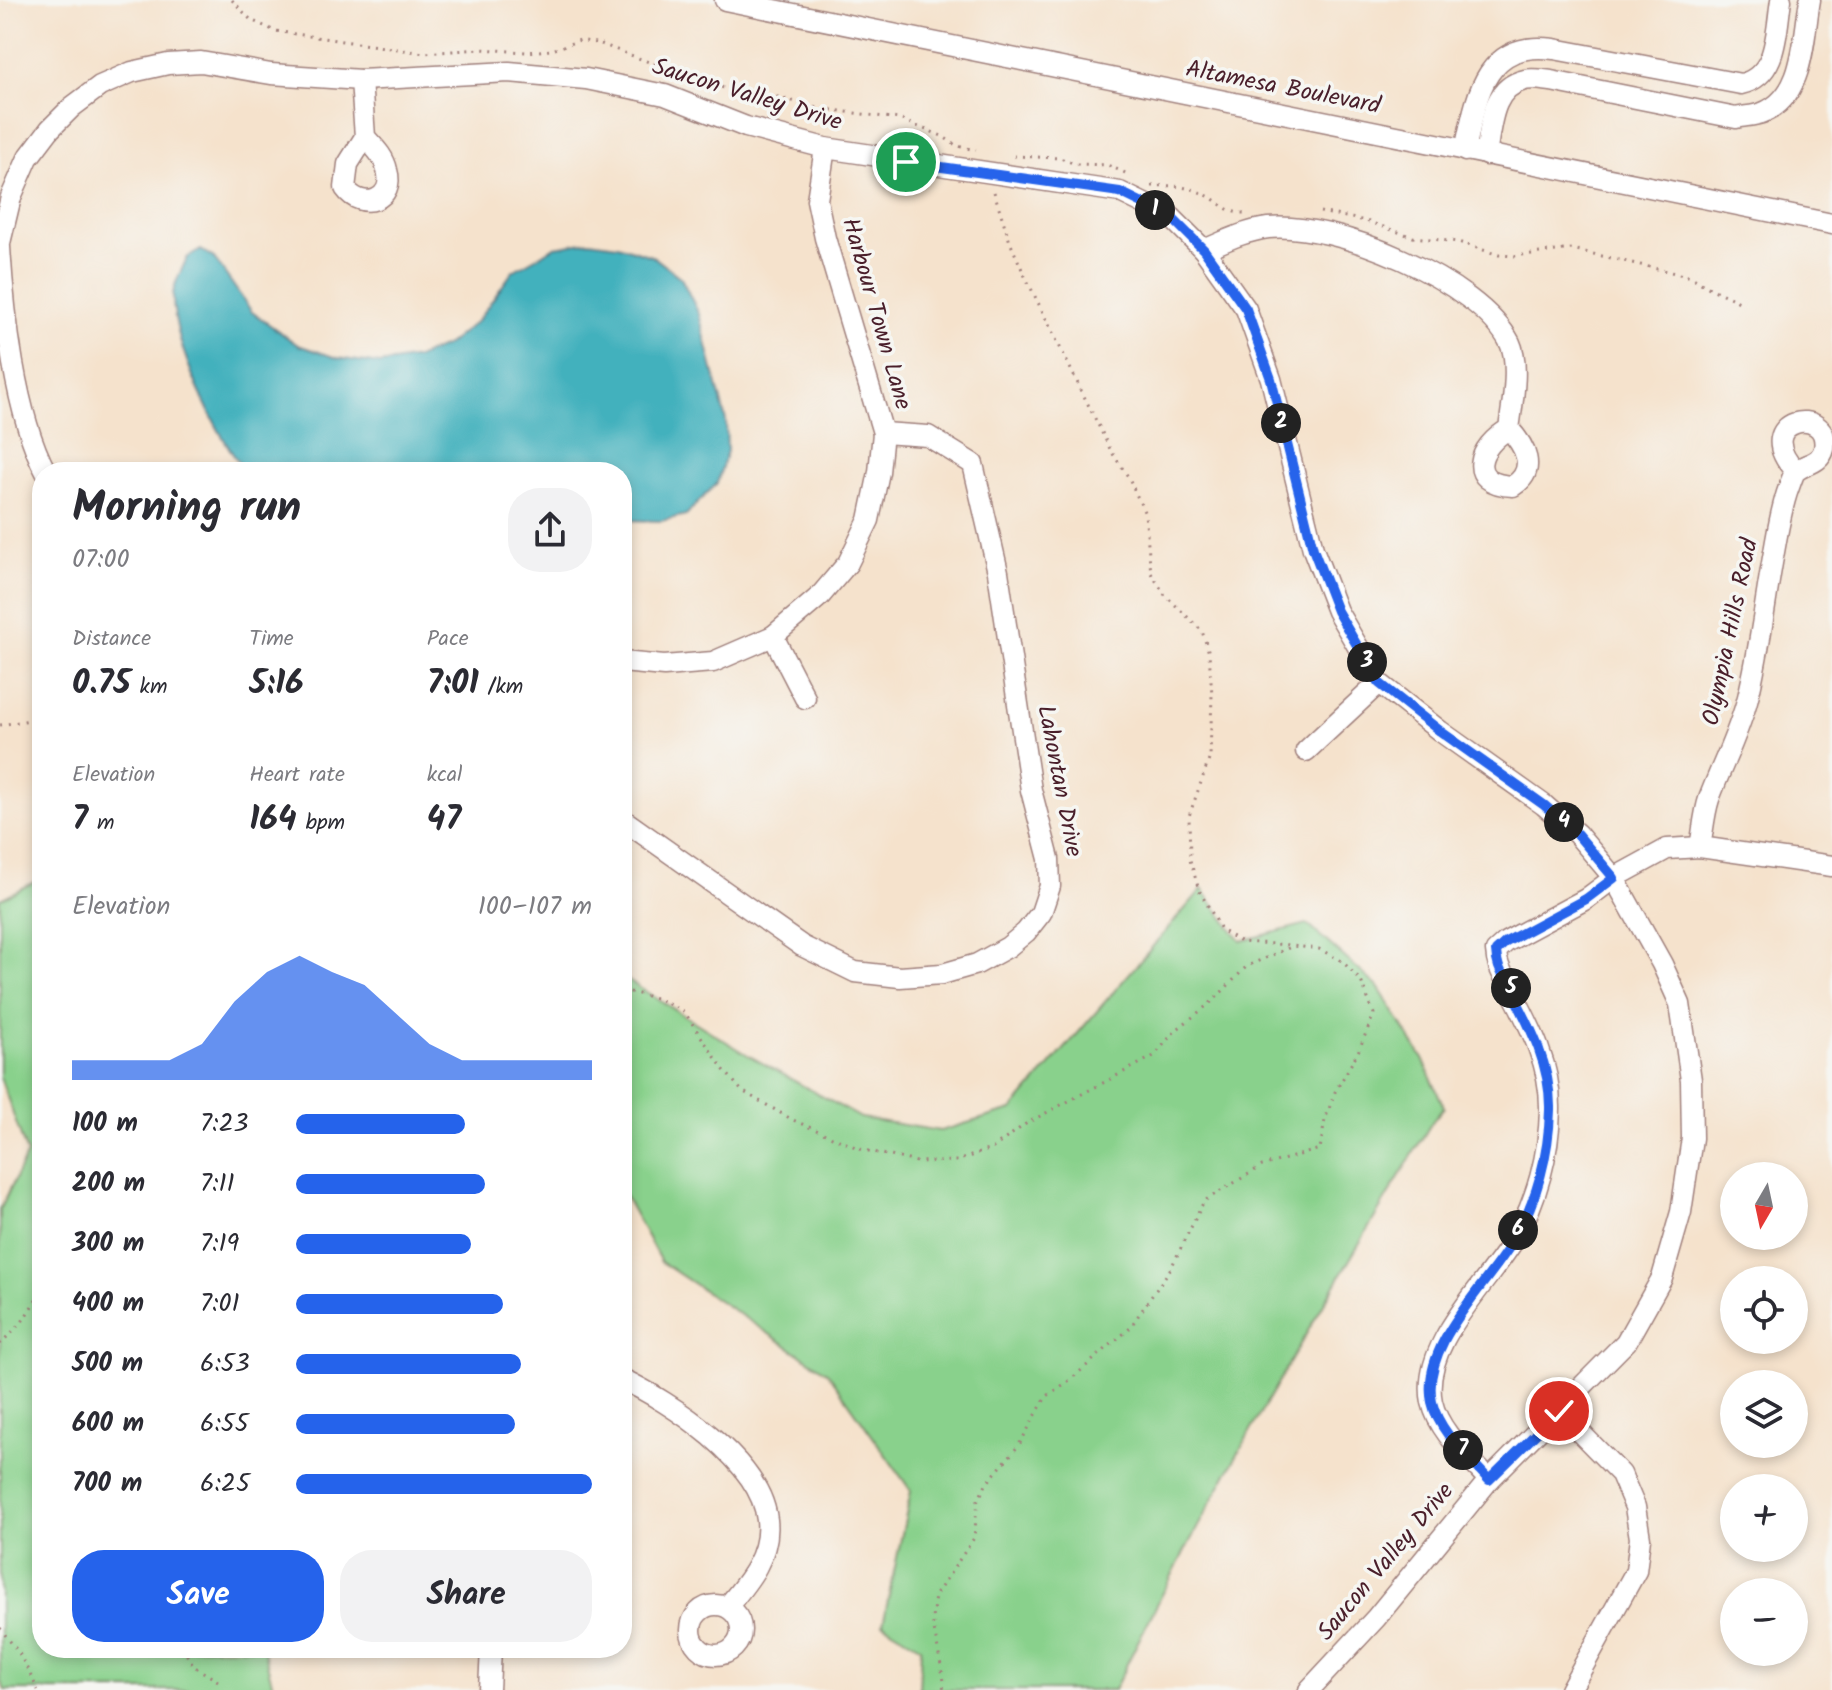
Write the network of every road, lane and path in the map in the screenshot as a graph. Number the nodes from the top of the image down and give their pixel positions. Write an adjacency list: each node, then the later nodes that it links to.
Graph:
1 (232, 0): 9 (path)
2 (725, 0): 8 (street, Altamesa Boulevard)
3 (1781, 0): 8 (street)
4 (1810, 0): 10 (street)
5 (361, 80): 6 (street); 7 (street, Saucon Valley Drive); 18 (street, Saucon Valley Drive)
6 (365, 137)
7 (825, 148): 12 (street, Saucon Valley Drive); 22 (street, Harbour Town Lane)
8 (1465, 151): 10 (street, Altamesa Boulevard)
9 (985, 153)
10 (1486, 155): 17 (street, Altamesa Boulevard)
11 (1012, 156): 13 (path)
12 (989, 173): 19 (street, Saucon Valley Drive); 36 (path)
13 (1133, 176)
14 (1148, 186): 16 (path)
15 (1309, 211): 20 (path)
16 (1249, 213)
17 (1832, 224)
18 (0, 245): 23 (street, Saucon Valley Drive)
19 (1204, 250): 21 (street); 27 (street, Saucon Valley Drive)
20 (1739, 302)
21 (1509, 429)
22 (883, 433): 25 (street, Harbour Town Lane); 32 (street, Lahontan Drive)
23 (42, 462)
24 (1795, 471): 33 (street, Olympia Hills Road)
25 (773, 636): 26 (street, Harbour Town Lane); 28 (street)
26 (632, 663)
27 (1379, 683): 31 (street); 35 (street, Saucon Valley Drive)
28 (805, 698)
29 (32, 720): 30 (path)
30 (0, 725)
31 (1306, 751)
32 (632, 826)
33 (1700, 847): 34 (street); 35 (street)
34 (1832, 866)
35 (1614, 878): 41 (street, Saucon Valley Drive); 42 (street)
36 (1293, 946): 37 (path); 50 (path)
37 (632, 992)
38 (32, 1306): 39 (path)
39 (0, 1344)
40 (632, 1383): 43 (street)
41 (1559, 1411): 42 (street, Saucon Valley Drive); 52 (street)
42 (1489, 1480): 51 (street, Saucon Valley Drive)
43 (727, 1607)
44 (0, 1628): 48 (path)
45 (189, 1658): 47 (path)
46 (491, 1658): 49 (street)
47 (218, 1681)
48 (38, 1690)
49 (489, 1690)
50 (943, 1690)
51 (1309, 1690)
52 (1570, 1690)

